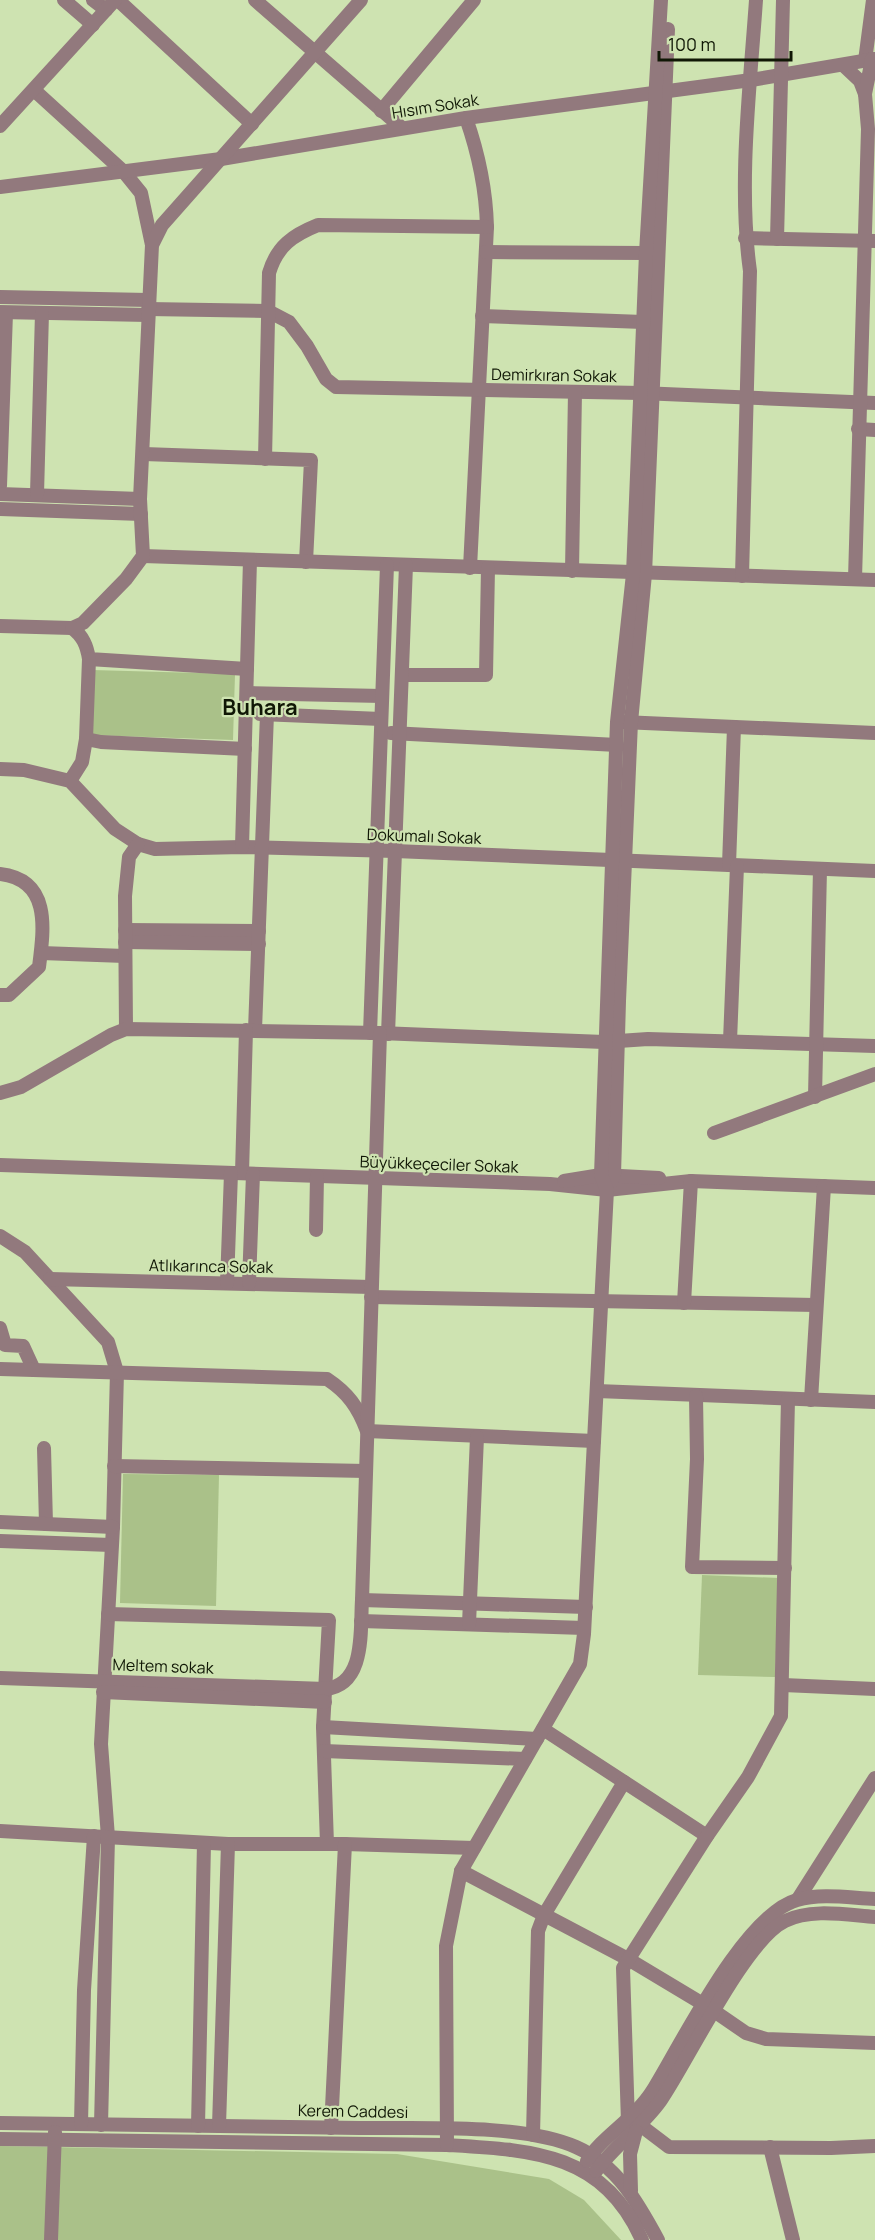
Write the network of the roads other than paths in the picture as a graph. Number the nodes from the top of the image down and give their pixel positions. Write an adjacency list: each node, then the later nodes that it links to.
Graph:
1 (64, 0): 12 (street)
2 (93, 0): 11 (street)
3 (255, 0): 13 (street)
4 (361, 0): 13 (street)
5 (474, 0): 21 (street)
6 (661, 0): 19 (street)
7 (669, 0): 19 (street)
8 (756, 0): 17 (street)
9 (783, 0): 16 (street)
10 (873, 0): 14 (street)
11 (113, 4): 12 (street); 23 (street)
12 (93, 25): 18 (street)
13 (316, 53): 21 (street); 23 (street)
14 (870, 60): 15 (street, Hısım Sokak); 20 (street)
15 (843, 65): 16 (street, Hısım Sokak); 20 (street)
16 (780, 75): 17 (street, Hısım Sokak); 33 (street)
17 (751, 80): 19 (street, Hısım Sokak); 32 (street)
18 (34, 90): 24 (street); 29 (street)
19 (660, 91): 22 (street, Hısım Sokak); 37 (street); 48 (street)
20 (866, 94): 26 (street)
21 (381, 111): 25 (street)
22 (466, 118): 25 (street, Hısım Sokak); 31 (street)
23 (252, 124): 28 (street)
24 (0, 126)
25 (402, 128): 28 (street, Hısım Sokak)
26 (871, 129): 27 (street)
27 (871, 146): 34 (street)
28 (221, 159): 29 (street, Hısım Sokak); 35 (street)
29 (124, 172): 30 (street, Hısım Sokak); 35 (street)
30 (0, 187)
31 (487, 227): 36 (street); 41 (street)
32 (745, 238): 33 (street); 49 (street)
33 (777, 239): 34 (street)
34 (870, 241): 38 (street)
35 (152, 245): 40 (street)
36 (486, 252): 37 (street); 44 (street)
37 (646, 253): 45 (street)
38 (869, 266): 50 (street)
39 (0, 297): 40 (street)
40 (148, 308): 41 (street); 43 (street); 54 (street)
41 (268, 311): 46 (street, Demirkıran Sokak); 55 (street)
42 (3, 313): 43 (street); 56 (street)
43 (42, 313): 58 (street)
44 (482, 316): 45 (street); 46 (street)
45 (643, 322): 48 (street)
46 (478, 390): 47 (street, Demirkıran Sokak); 67 (street)
47 (575, 392): 48 (street, Demirkıran Sokak); 69 (street)
48 (647, 394): 49 (street, Demirkıran Sokak); 70 (street)
49 (746, 399): 50 (street, Demirkıran Sokak); 71 (street)
50 (859, 403): 51 (street, Demirkıran Sokak); 52 (street)
51 (875, 403)
52 (858, 429): 53 (street); 72 (street)
53 (875, 430)
54 (144, 454): 55 (street); 59 (street)
55 (265, 459): 64 (street)
56 (0, 486)
57 (0, 494): 58 (street)
58 (38, 494): 59 (street)
59 (140, 499): 61 (street)
60 (0, 509): 61 (street)
61 (141, 514): 62 (street)
62 (143, 556): 63 (street); 75 (street)
63 (250, 560): 64 (street); 77 (street)
64 (306, 562): 65 (street)
65 (387, 565): 66 (street); 80 (street)
66 (406, 565): 67 (street); 78 (street)
67 (470, 568): 68 (street)
68 (488, 568): 69 (street); 78 (street)
69 (572, 571): 70 (street)
70 (639, 574): 71 (street); 83 (street)
71 (742, 576): 72 (street)
72 (855, 579): 73 (street)
73 (875, 580)
74 (0, 626): 75 (street)
75 (72, 628): 76 (street)
76 (89, 659): 77 (street); 88 (street)
77 (247, 669): 79 (street)
78 (402, 675): 87 (street)
79 (247, 693): 80 (street); 81 (street)
80 (382, 696): 84 (street)
81 (246, 713): 82 (street); 90 (street)
82 (267, 714): 84 (street); 95 (street)
83 (624, 722): 85 (street); 89 (street); 98 (street)
84 (381, 726): 87 (street); 96 (street)
85 (734, 727): 86 (street); 99 (street)
86 (875, 733)
87 (400, 734): 89 (street); 97 (street)
88 (86, 739): 90 (street); 92 (street)
89 (617, 745): 98 (street)
90 (245, 749): 94 (street)
91 (0, 769): 92 (street)
92 (70, 781): 93 (street, Dokumalı Sokak)
93 (138, 844): 94 (street, Dokumalı Sokak); 103 (street)
94 (242, 847): 95 (street, Dokumalı Sokak)
95 (262, 848): 96 (street, Dokumalı Sokak); 104 (street)
96 (376, 851): 97 (street, Dokumalı Sokak); 110 (street)
97 (395, 851): 98 (street, Dokumalı Sokak); 110 (street)
98 (618, 861): 99 (street, Dokumalı Sokak); 111 (street)
99 (733, 865): 100 (street, Dokumalı Sokak); 112 (street)
100 (820, 869): 101 (street, Dokumalı Sokak); 113 (street)
101 (875, 871)
102 (0, 874): 105 (street)
103 (125, 936): 104 (street); 106 (street)
104 (259, 938): 109 (street)
105 (41, 953): 106 (street); 107 (street)
106 (125, 956): 108 (street)
107 (0, 995)
108 (126, 1029): 109 (street); 116 (street)
109 (251, 1030): 110 (street); 120 (street)
110 (379, 1033): 111 (street); 123 (street)
111 (611, 1041): 112 (street); 121 (street)
112 (730, 1041): 113 (street)
113 (816, 1044): 114 (street); 117 (street)
114 (875, 1046)
115 (875, 1074): 117 (street)
116 (0, 1092)
117 (815, 1097): 118 (street)
118 (714, 1133)
119 (0, 1165): 120 (street, Büyükkeçeciler Sokak)
120 (242, 1173): 122 (street, Büyükkeçeciler Sokak); 132 (street); 133 (street)
121 (608, 1175): 124 (street); 125 (street); 128 (street)
122 (317, 1176): 123 (street, Büyükkeçeciler Sokak); 129 (street)
123 (374, 1178): 125 (street, Büyükkeçeciler Sokak); 134 (street)
124 (691, 1181): 126 (street, Büyükkeçeciler Sokak); 128 (street, Büyükkeçeciler Sokak); 136 (street)
125 (550, 1184): 128 (street, Büyükkeçeciler Sokak)
126 (824, 1186): 127 (street, Büyükkeçeciler Sokak); 137 (street)
127 (875, 1188)
128 (607, 1190): 135 (street)
129 (316, 1230)
130 (0, 1236): 131 (street)
131 (50, 1279): 132 (street, Atlıkarınca Sokak); 141 (street)
132 (227, 1283): 133 (street, Atlıkarınca Sokak)
133 (249, 1283): 134 (street, Atlıkarınca Sokak)
134 (371, 1292): 135 (street, Atlıkarınca Sokak); 147 (street)
135 (601, 1301): 136 (street, Atlıkarınca Sokak); 142 (street)
136 (684, 1303): 137 (street, Atlıkarınca Sokak)
137 (816, 1305): 145 (street)
138 (0, 1328): 140 (street)
139 (0, 1369): 140 (street)
140 (34, 1370): 141 (street)
141 (117, 1372): 147 (street); 151 (street)
142 (597, 1391): 143 (street); 149 (street)
143 (696, 1396): 144 (street); 158 (street)
144 (788, 1399): 145 (street); 158 (street)
145 (810, 1400): 146 (street)
146 (875, 1402)
147 (367, 1431): 148 (street); 152 (street)
148 (477, 1437): 149 (street); 160 (street)
149 (594, 1441): 161 (street)
150 (44, 1448): 154 (street)
151 (114, 1466): 152 (street); 155 (street)
152 (366, 1471): 159 (street)
153 (0, 1522): 154 (street)
154 (46, 1524): 155 (street)
155 (113, 1527): 157 (street)
156 (0, 1541): 157 (street)
157 (111, 1545): 162 (street)
158 (785, 1568): 167 (street)
159 (362, 1600): 160 (street); 163 (street)
160 (470, 1604): 161 (street); 164 (street)
161 (585, 1607): 165 (street)
162 (108, 1614): 168 (street); 170 (street)
163 (361, 1621): 164 (street); 170 (street)
164 (470, 1624): 165 (street)
165 (584, 1628): 172 (street)
166 (0, 1678): 168 (street, Meltem sokak)
167 (783, 1686): 169 (street); 179 (street)
168 (104, 1687): 170 (street, Meltem sokak); 178 (street)
169 (875, 1689)
170 (325, 1696): 171 (street)
171 (323, 1726): 172 (street); 173 (street)
172 (540, 1734): 174 (street); 175 (street)
173 (324, 1751): 174 (street); 182 (street)
174 (525, 1759): 184 (street)
175 (624, 1782): 179 (street); 188 (street)
176 (874, 1784): 186 (street)
177 (0, 1831): 178 (street)
178 (101, 1836): 180 (street); 195 (street); 196 (street)
179 (707, 1836): 190 (street)
180 (204, 1843): 181 (street); 198 (street)
181 (228, 1844): 182 (street); 199 (street)
182 (327, 1844): 183 (street)
183 (345, 1844): 184 (street); 200 (street)
184 (474, 1848): 185 (street)
185 (461, 1871): 188 (street); 201 (street)
186 (798, 1899): 187 (street); 191 (street)
187 (875, 1899)
188 (544, 1915): 190 (street); 202 (street)
189 (875, 1917): 191 (street)
190 (627, 1959): 191 (street); 197 (street)
191 (708, 2008): 192 (street); 197 (street)
192 (875, 2043)
193 (0, 2123): 194 (street, Kerem Caddesi)
194 (55, 2124): 195 (street, Kerem Caddesi); 204 (street)
195 (81, 2124): 196 (street, Kerem Caddesi)
196 (101, 2125): 198 (street, Kerem Caddesi)
197 (635, 2125): 207 (street); 208 (street); 210 (street)
198 (198, 2126): 199 (street, Kerem Caddesi)
199 (219, 2126): 200 (street, Kerem Caddesi)
200 (331, 2127): 201 (street, Kerem Caddesi)
201 (447, 2129): 202 (street, Kerem Caddesi); 205 (street)
202 (533, 2134): 208 (street, Kerem Caddesi)
203 (0, 2139): 204 (street, Kerem Caddesi)
204 (55, 2139): 205 (street, Kerem Caddesi); 211 (street)
205 (447, 2145): 209 (street, Kerem Caddesi)
206 (875, 2146): 207 (street)
207 (770, 2147): 214 (street)
208 (596, 2159): 209 (street); 210 (street, Kerem Caddesi)
209 (586, 2174): 212 (street, Kerem Caddesi)
210 (631, 2191): 213 (street, Kerem Caddesi)
211 (51, 2240)
212 (642, 2240)
213 (658, 2240)
214 (793, 2240)

